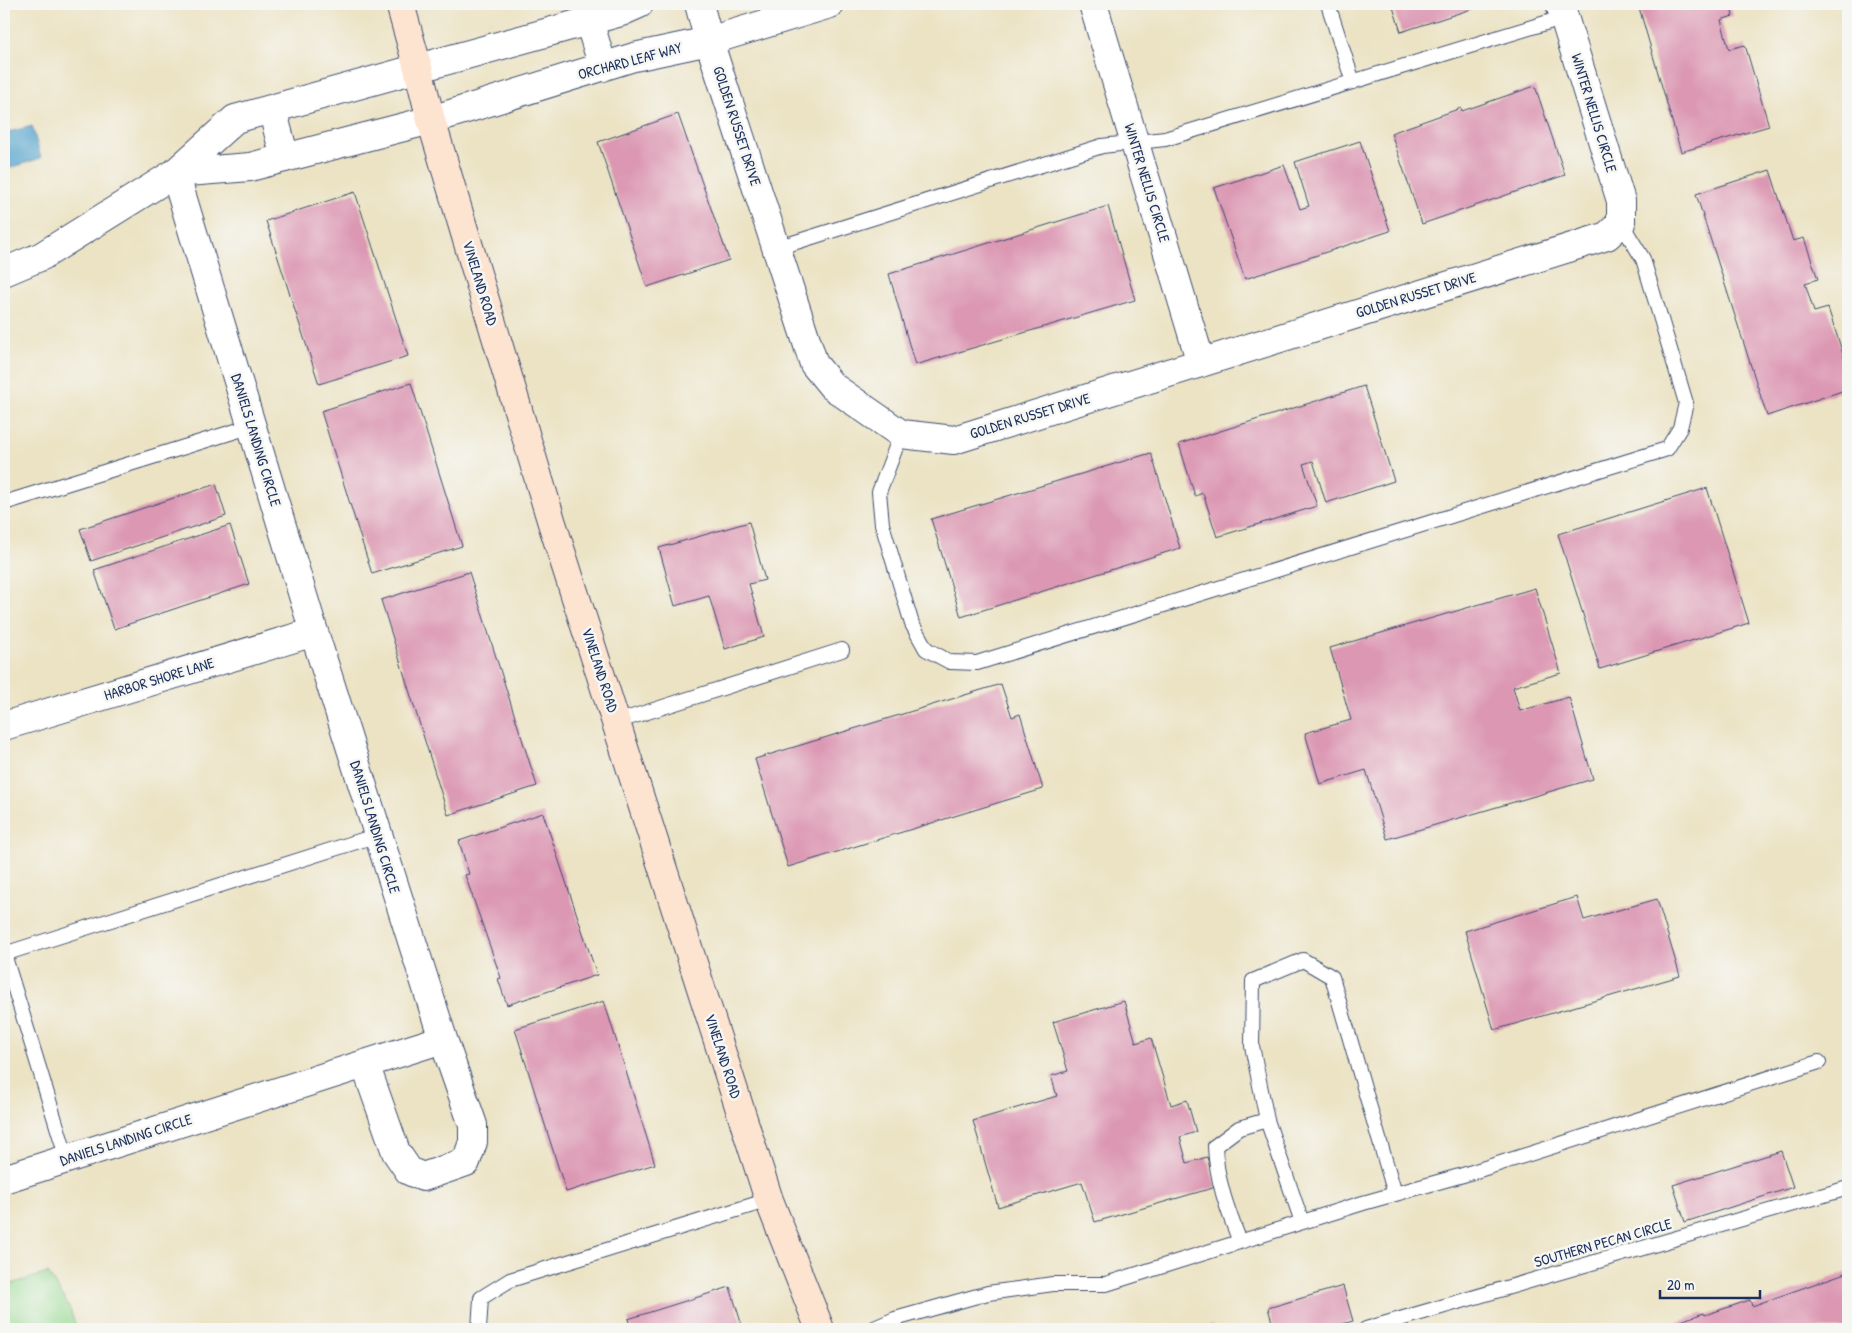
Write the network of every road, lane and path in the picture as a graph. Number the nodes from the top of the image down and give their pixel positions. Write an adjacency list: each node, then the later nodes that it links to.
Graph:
1 (400, 4): 11 (main road, VINELAND ROAD)
2 (640, 4): 8 (street)
3 (699, 4): 9 (street, GOLDEN RUSSET DRIVE)
4 (830, 4): 9 (street, ORCHARD LEAF WAY)
5 (1093, 4): 15 (street, WINTER NELLIS CIRCLE)
6 (1328, 4): 12 (lane)
7 (1562, 10): 12 (lane); 18 (street, WINTER NELLIS CIRCLE)
8 (589, 21): 10 (street); 11 (street)
9 (709, 41): 10 (street, ORCHARD LEAF WAY); 19 (street, GOLDEN RUSSET DRIVE)
10 (603, 67): 14 (street, ORCHARD LEAF WAY)
11 (418, 68): 13 (street); 14 (main road, VINELAND ROAD)
12 (1353, 82): 15 (lane)
13 (272, 109): 16 (street); 17 (street)
14 (431, 120): 16 (street); 27 (main road, VINELAND ROAD)
15 (1135, 142): 19 (lane); 21 (street, WINTER NELLIS CIRCLE)
16 (285, 158): 17 (street)
17 (175, 173): 20 (street); 22 (street, DANIELS LANDING CIRCLE)
18 (1621, 223): 21 (street, GOLDEN RUSSET DRIVE); 23 (lane)
19 (777, 248): 23 (street, GOLDEN RUSSET DRIVE)
20 (4, 272)
21 (1202, 363): 23 (street, GOLDEN RUSSET DRIVE)
22 (252, 426): 24 (lane); 25 (street, DANIELS LANDING CIRCLE)
23 (901, 434)
24 (4, 503)
25 (314, 632): 28 (street, HARBOR SHORE LANE); 29 (street, DANIELS LANDING CIRCLE)
26 (842, 650): 27 (lane)
27 (616, 722): 39 (main road, VINELAND ROAD)
28 (4, 726)
29 (378, 834): 30 (lane); 31 (street, DANIELS LANDING CIRCLE)
30 (4, 954): 35 (lane)
31 (443, 1040): 33 (street, DANIELS LANDING CIRCLE); 33 (street)
32 (1819, 1062): 38 (lane)
33 (365, 1064): 35 (street, DANIELS LANDING CIRCLE)
34 (1267, 1120): 38 (lane); 40 (lane); 41 (lane)
35 (67, 1159): 36 (street, DANIELS LANDING CIRCLE)
36 (4, 1179)
37 (1848, 1188): 42 (lane, SOUTHERN PECAN CIRCLE)
38 (1396, 1194): 40 (lane)
39 (769, 1200): 43 (lane); 44 (main road, VINELAND ROAD)
40 (1302, 1222): 41 (lane)
41 (1240, 1242): 45 (lane)
42 (1409, 1323): 46 (lane, SOUTHERN PECAN CIRCLE)
43 (479, 1329)
44 (820, 1329)
45 (872, 1329)
46 (1366, 1329)

